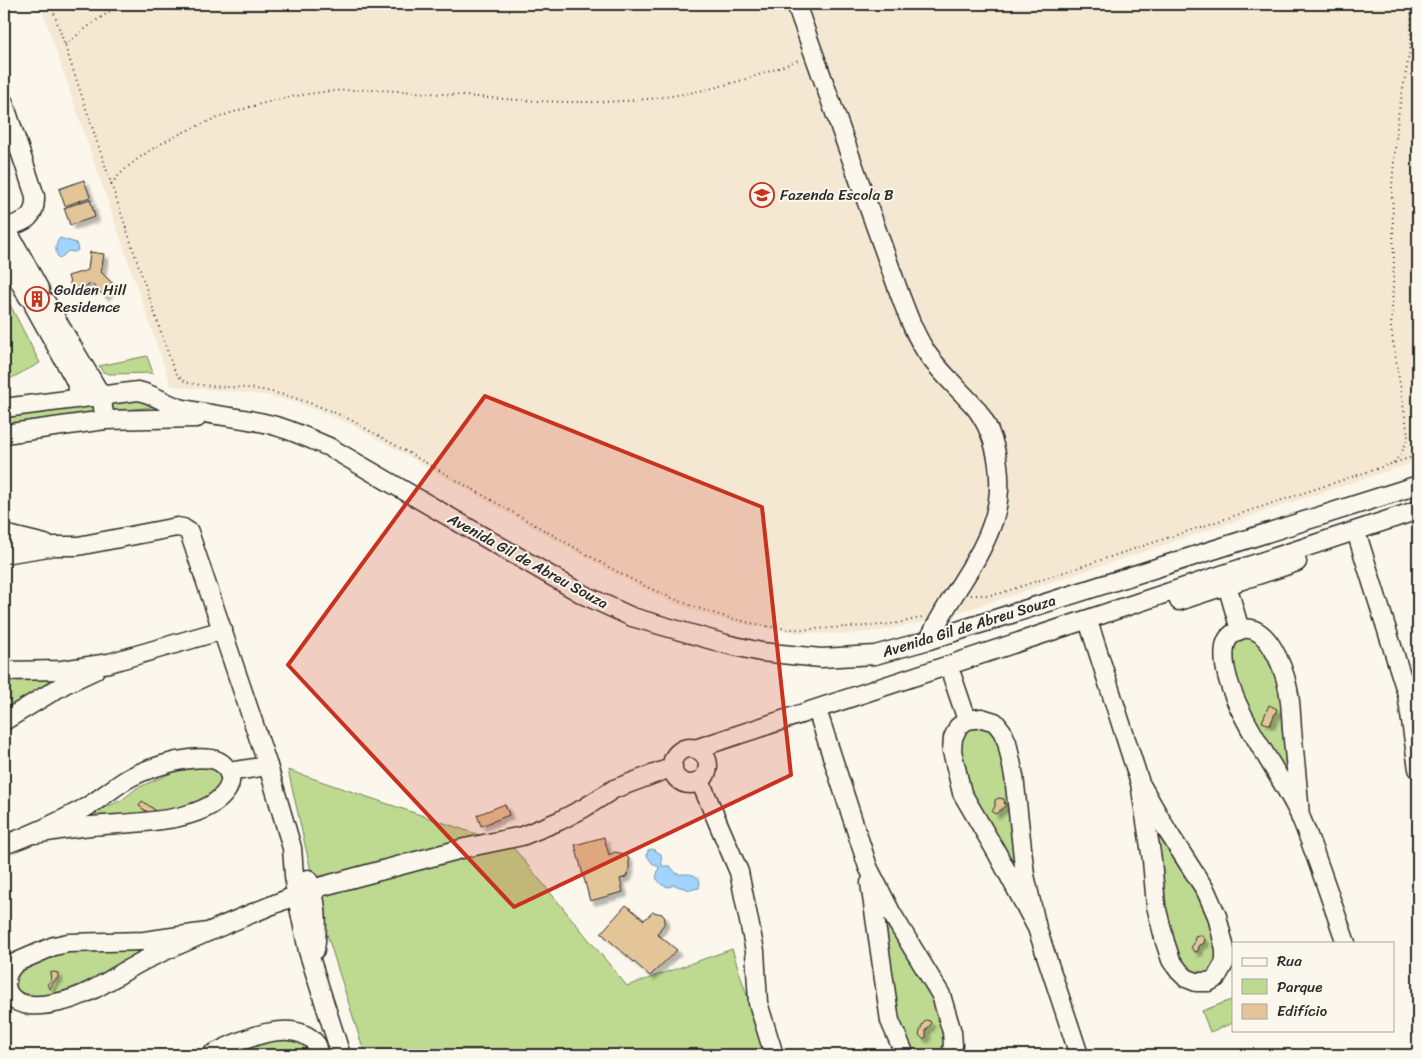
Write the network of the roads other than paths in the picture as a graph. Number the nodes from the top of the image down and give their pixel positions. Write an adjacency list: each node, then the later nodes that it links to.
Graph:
1 (796, 4): 21 (street)
2 (4, 103): 3 (street)
3 (5, 228): 5 (street)
4 (4, 253): 5 (street)
5 (40, 301): 6 (street); 7 (street)
6 (99, 392): 7 (street, Avenida Gil de Abreu Souza); 9 (street, Avenida Gil de Abreu Souza); 10 (street)
7 (81, 398): 8 (street, Avenida Gil de Abreu Souza)
8 (4, 408)
9 (227, 418): 10 (street, Avenida Gil de Abreu Souza); 21 (street, Avenida Gil de Abreu Souza)
10 (105, 420): 11 (street, Avenida Gil de Abreu Souza)
11 (4, 434)
12 (1418, 485): 21 (street, Avenida Gil de Abreu Souza)
13 (1418, 510): 31 (street)
14 (1418, 522): 15 (street)
15 (1359, 541): 17 (street); 25 (street)
16 (9, 544): 18 (street)
17 (1227, 585): 19 (street); 20 (street)
18 (223, 630): 24 (street); 32 (street)
19 (1092, 630): 23 (street); 37 (street)
20 (1240, 630): 38 (street); 38 (street)
21 (929, 640)
22 (4, 671): 24 (street)
23 (952, 676): 27 (street); 28 (street)
24 (63, 677): 29 (street)
25 (1407, 694): 26 (street); 30 (street)
26 (1418, 713)
27 (820, 719): 31 (street); 47 (street)
28 (967, 720): 45 (street); 45 (street)
29 (4, 721)
30 (1417, 750): 33 (street)
31 (700, 753): 34 (street); 36 (street)
32 (268, 766): 35 (street); 46 (street)
33 (1418, 769)
34 (674, 771): 36 (street); 46 (street)
35 (228, 772): 39 (street); 40 (street)
36 (700, 781): 56 (street)
37 (1140, 783): 41 (street); 43 (street)
38 (1290, 783): 50 (street)
39 (85, 808): 40 (street); 42 (street)
40 (91, 826): 42 (street)
41 (1168, 832): 43 (street); 43 (street)
42 (35, 834): 44 (street)
43 (1149, 839)
44 (4, 845)
45 (1018, 877): 59 (street)
46 (305, 892): 48 (street); 52 (street)
47 (883, 916): 57 (street); 58 (street)
48 (208, 932): 49 (street); 51 (street)
49 (144, 941): 51 (street); 51 (street)
50 (1346, 942)
51 (147, 959)
52 (336, 1038): 53 (street); 55 (street)
53 (317, 1050): 54 (street)
54 (211, 1055)
55 (341, 1055)
56 (774, 1055)
57 (905, 1055)
58 (951, 1055)
59 (1080, 1055)

